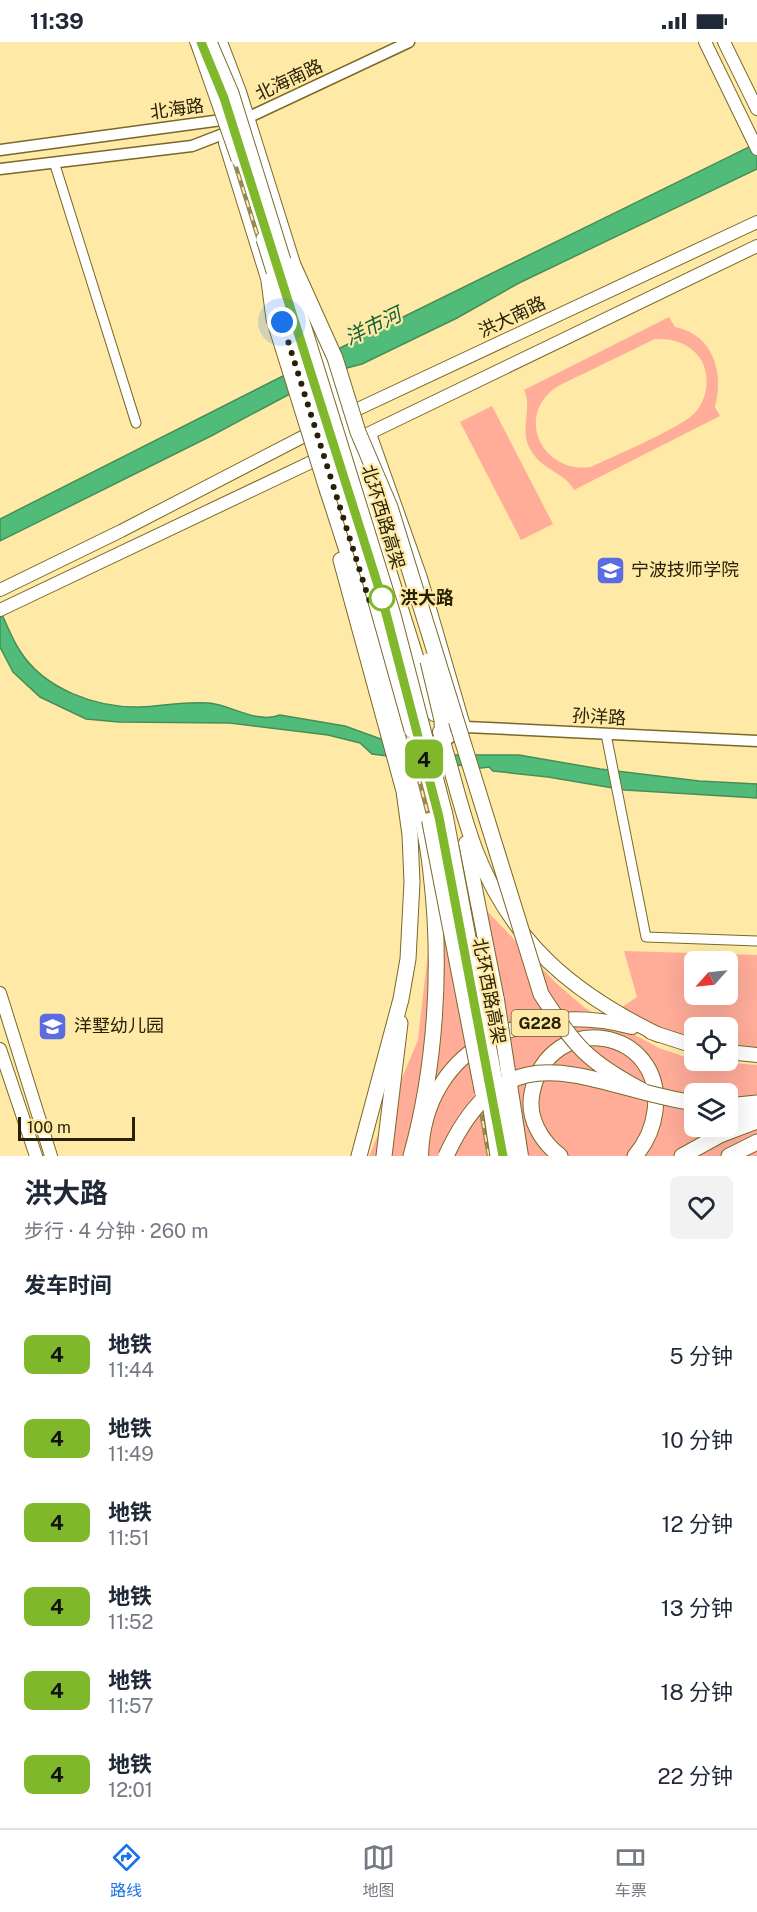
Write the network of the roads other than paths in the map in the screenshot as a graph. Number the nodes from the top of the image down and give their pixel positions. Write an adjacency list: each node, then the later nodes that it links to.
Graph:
1 (192, 42): 10 (main road)
2 (198, 42): 18 (highway, 北环西路高架, bridge)
3 (209, 42): 16 (highway, 北环西路高架, bridge)
4 (220, 42): 9 (main road)
5 (409, 42): 9 (street, 北海南路)
6 (705, 42): 12 (main road)
7 (724, 42): 8 (main road)
8 (757, 109)
9 (247, 118): 10 (street, 北海路); 11 (street, 北海路); 20 (main road)
10 (219, 119): 11 (main road); 13 (street, 北海路)
11 (223, 134): 15 (street, 北海路); 22 (main road)
12 (757, 149)
13 (0, 150)
14 (55, 165): 21 (street)
15 (0, 169)
16 (268, 212): 23 (highway, bridge); 59 (highway, 北环西路高架, bridge)
17 (757, 222): 20 (main road, 洪大南路)
18 (264, 239): 25 (highway, bridge); 58 (highway, 北环西路高架, bridge)
19 (757, 246): 23 (main road)
20 (341, 416): 22 (main road, 洪大南路); 23 (main road)
21 (136, 423)
22 (316, 429): 24 (main road); 26 (main road, 洪大南路)
23 (360, 436): 24 (main road); 28 (street); 31 (main road); 31 (highway, bridge); 41 (highway, bridge)
24 (325, 456): 27 (main road); 57 (main road, bridge)
25 (328, 492): 35 (highway); 54 (highway)
26 (0, 590)
27 (0, 610)
28 (466, 727): 29 (street, 孙洋路); 31 (street)
29 (606, 734): 30 (street, 孙洋路); 33 (street)
30 (757, 741)
31 (443, 742): 32 (main road)
32 (456, 788): 36 (main road); 60 (main road, bridge)
33 (757, 941)
34 (0, 993): 51 (main road)
35 (401, 999): 52 (highway); 53 (highway)
36 (659, 1035): 37 (main road, G228); 55 (main road, G228)
37 (684, 1043)
38 (0, 1049): 50 (main road)
39 (738, 1053): 40 (main road)
40 (757, 1055)
41 (643, 1091): 42 (highway, bridge); 56 (highway, bridge)
42 (684, 1101)
43 (757, 1105): 44 (highway); 45 (highway)
44 (738, 1106)
45 (738, 1118)
46 (757, 1121): 47 (highway)
47 (738, 1128)
48 (716, 1137): 63 (highway)
49 (757, 1142): 64 (highway)
50 (36, 1156)
51 (51, 1156)
52 (359, 1156)
53 (384, 1156)
54 (411, 1156)
55 (421, 1156)
56 (446, 1156)
57 (492, 1156)
58 (498, 1156)
59 (509, 1156)
60 (521, 1156)
61 (560, 1156): 62 (highway, bridge)
62 (635, 1156)
63 (682, 1156)
64 (729, 1156)

